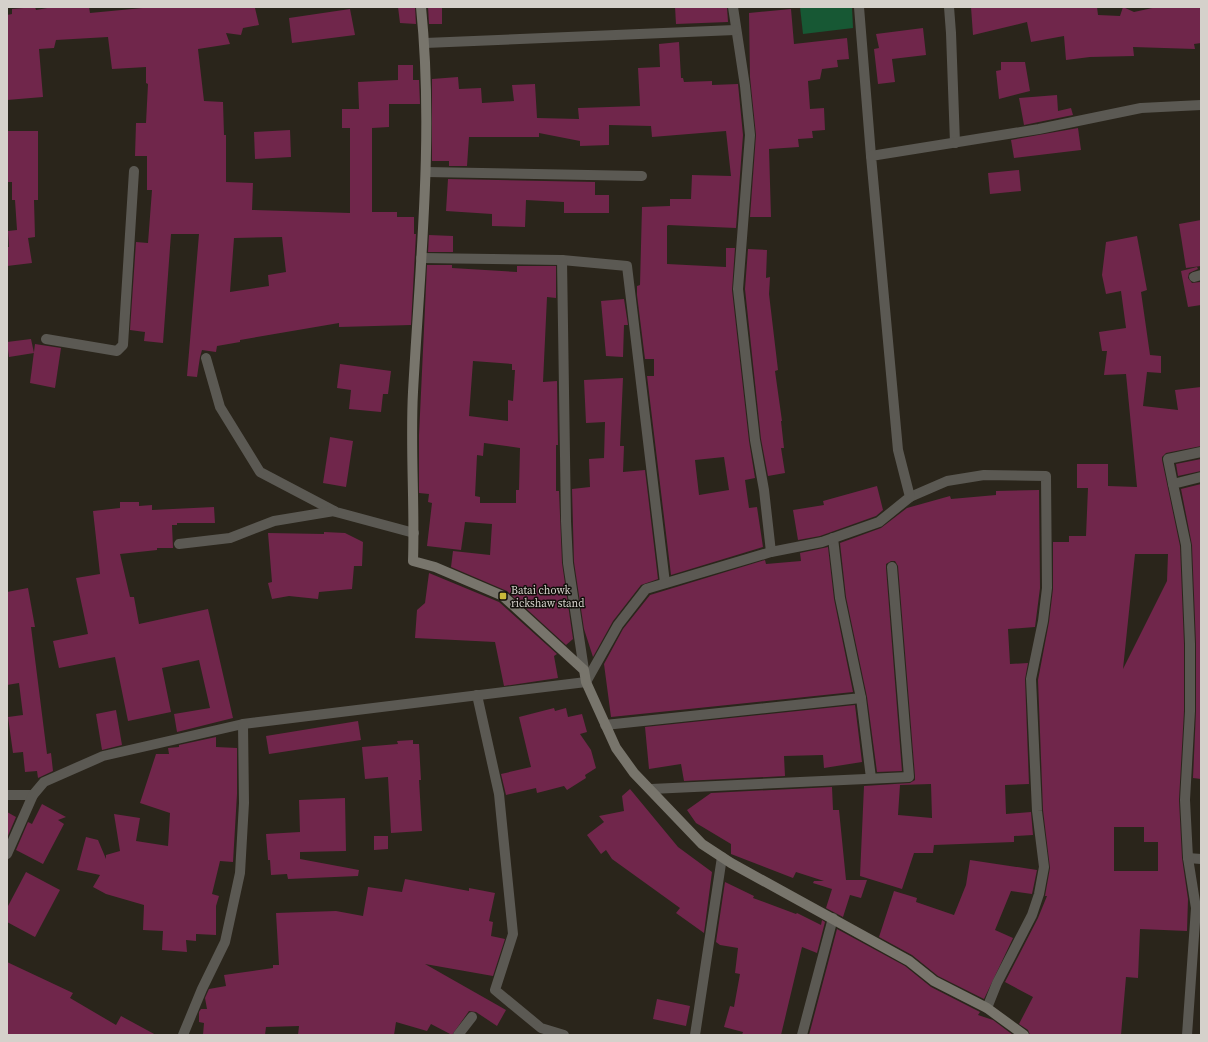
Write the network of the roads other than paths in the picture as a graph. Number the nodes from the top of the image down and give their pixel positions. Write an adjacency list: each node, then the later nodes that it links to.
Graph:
1 (421, 7): 6 (main road)
2 (733, 7): 5 (street)
3 (859, 7): 9 (street)
4 (949, 7): 8 (street)
5 (735, 30): 6 (street); 25 (street)
6 (425, 43): 11 (main road)
7 (1201, 105): 8 (street)
8 (955, 143): 9 (street)
9 (871, 156): 20 (street)
10 (134, 171): 15 (street)
11 (426, 172): 12 (street); 13 (main road)
12 (642, 176)
13 (421, 258): 14 (street); 22 (main road)
14 (562, 260): 27 (street); 28 (street)
15 (46, 339)
16 (206, 358): 21 (street)
17 (1201, 452): 19 (street)
18 (1201, 477): 19 (street)
19 (1173, 484): 40 (street)
20 (910, 497): 23 (street); 43 (street)
21 (334, 511): 22 (street); 24 (street)
22 (414, 533): 28 (main road)
23 (833, 538): 25 (street); 31 (street)
24 (179, 544)
25 (770, 552): 27 (street)
26 (892, 567): 34 (street)
27 (665, 583): 29 (street)
28 (584, 670): 29 (main road)
29 (586, 682): 30 (street); 33 (main road)
30 (477, 695): 32 (street); 47 (street)
31 (861, 698): 33 (street); 34 (street)
32 (243, 724): 36 (street); 45 (street)
33 (605, 725): 35 (main road)
34 (871, 778): 35 (street)
35 (651, 789): 39 (main road)
36 (33, 794): 37 (street); 38 (street)
37 (7, 795)
38 (7, 854)
39 (722, 857): 42 (main road); 48 (street)
40 (1188, 858): 41 (street); 51 (street)
41 (1201, 858)
42 (833, 918): 43 (main road); 49 (street)
43 (987, 1008): 50 (main road)
44 (472, 1017): 46 (street)
45 (183, 1035)
46 (458, 1035)
47 (564, 1035)
48 (695, 1035)
49 (802, 1035)
50 (1024, 1035)
51 (1187, 1035)

